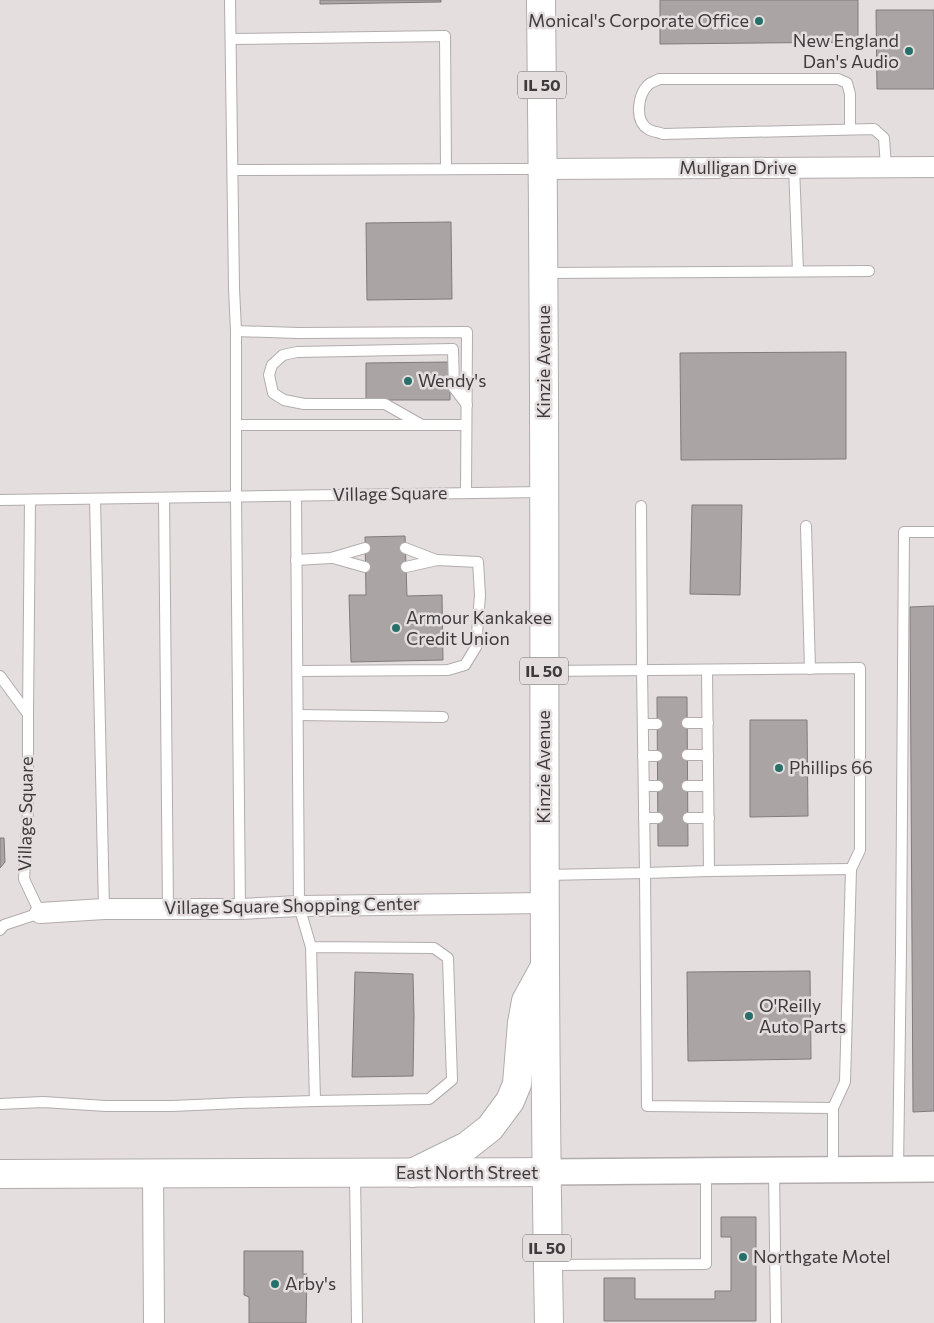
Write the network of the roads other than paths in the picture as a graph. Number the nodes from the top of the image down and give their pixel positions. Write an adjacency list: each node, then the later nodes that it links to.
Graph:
1 (230, 0): 3 (lane)
2 (541, 0): 9 (main road, Kinzie Avenue / IL 50)
3 (231, 39): 8 (lane); 10 (lane)
4 (850, 129): 4 (lane); 6 (lane)
5 (794, 167): 6 (street, Mulligan Drive); 9 (street, Mulligan Drive); 11 (lane)
6 (886, 167): 7 (street, Mulligan Drive)
7 (934, 167)
8 (446, 169): 9 (lane); 10 (lane)
9 (542, 169): 13 (main road, Kinzie Avenue / IL 50)
10 (233, 170): 14 (lane)
11 (798, 271): 12 (lane); 13 (lane)
12 (869, 271)
13 (544, 273): 20 (main road, Kinzie Avenue / IL 50)
14 (236, 332): 15 (lane); 16 (lane)
15 (467, 405): 17 (lane); 18 (lane)
16 (236, 425): 17 (lane); 22 (lane)
17 (422, 425): 18 (lane)
18 (466, 425): 19 (lane)
19 (466, 492): 20 (lane, Village Square); 21 (lane, Village Square)
20 (544, 492): 41 (main road, Kinzie Avenue / IL 50)
21 (296, 496): 22 (lane, Village Square); 33 (lane)
22 (236, 497): 23 (lane, Village Square); 70 (lane)
23 (164, 498): 24 (lane, Village Square); 68 (lane)
24 (95, 499): 26 (lane, Village Square); 69 (lane)
25 (0, 500): 26 (lane, Village Square)
26 (30, 500): 43 (lane, Village Square)
27 (641, 506): 38 (lane)
28 (806, 526): 37 (lane)
29 (934, 532): 80 (lane)
30 (365, 548): 32 (lane)
31 (406, 548): 34 (lane)
32 (331, 558): 33 (lane); 35 (lane)
33 (296, 560): 40 (lane)
34 (437, 560): 36 (lane); 40 (lane)
35 (365, 567)
36 (406, 567)
37 (810, 669): 39 (lane); 62 (lane)
38 (642, 670): 39 (lane); 41 (lane); 48 (lane)
39 (707, 670): 47 (lane)
40 (298, 671): 44 (lane)
41 (544, 671): 65 (main road, Kinzie Avenue / IL 50)
42 (0, 676): 43 (lane)
43 (28, 714): 71 (lane, Village Square)
44 (298, 715): 45 (lane); 67 (lane)
45 (443, 717)
46 (687, 723): 47 (lane)
47 (708, 723): 51 (lane)
48 (643, 724): 49 (lane); 52 (lane)
49 (657, 724)
50 (687, 755): 51 (lane)
51 (708, 755): 57 (lane)
52 (643, 756): 53 (lane); 54 (lane)
53 (657, 756)
54 (644, 786): 55 (lane); 58 (lane)
55 (658, 786)
56 (688, 786): 57 (lane)
57 (708, 786): 61 (lane)
58 (644, 818): 59 (lane); 64 (lane)
59 (658, 818)
60 (688, 818): 61 (lane)
61 (709, 818): 63 (lane)
62 (851, 869): 63 (lane); 77 (lane)
63 (710, 871): 64 (lane)
64 (645, 873): 65 (lane); 77 (lane)
65 (544, 875): 66 (main road, Kinzie Avenue / IL 50)
66 (544, 903): 67 (street, Village Square Shopping Center); 74 (main road, Kinzie Avenue / IL 50)
67 (299, 906): 70 (street, Village Square Shopping Center); 73 (lane)
68 (168, 908): 69 (street, Village Square Shopping Center); 70 (street, Village Square Shopping Center)
69 (104, 909): 71 (street, Village Square Shopping Center)
70 (240, 909)
71 (40, 913): 72 (lane)
72 (0, 930)
73 (311, 947): 75 (lane); 75 (lane)
74 (545, 967): 83 (main road, Kinzie Avenue / IL 50); 85 (main road)
75 (315, 1101): 76 (lane)
76 (0, 1104)
77 (834, 1108): 79 (lane)
78 (774, 1170): 79 (street, East North Street); 82 (street, East North Street); 92 (lane)
79 (833, 1170): 80 (street, East North Street)
80 (898, 1170): 81 (street, East North Street)
81 (934, 1170)
82 (706, 1171): 83 (street, East North Street); 88 (lane)
83 (546, 1172): 85 (main road, East North Street); 88 (main road, Kinzie Avenue / IL 50)
84 (355, 1173): 85 (main road, East North Street); 87 (main road, East North Street); 90 (lane)
85 (412, 1173)
86 (0, 1174): 87 (main road, East North Street)
87 (153, 1174): 89 (street)
88 (548, 1265): 91 (main road, Kinzie Avenue / IL 50)
89 (154, 1323)
90 (357, 1323)
91 (548, 1323)
92 (776, 1323)

